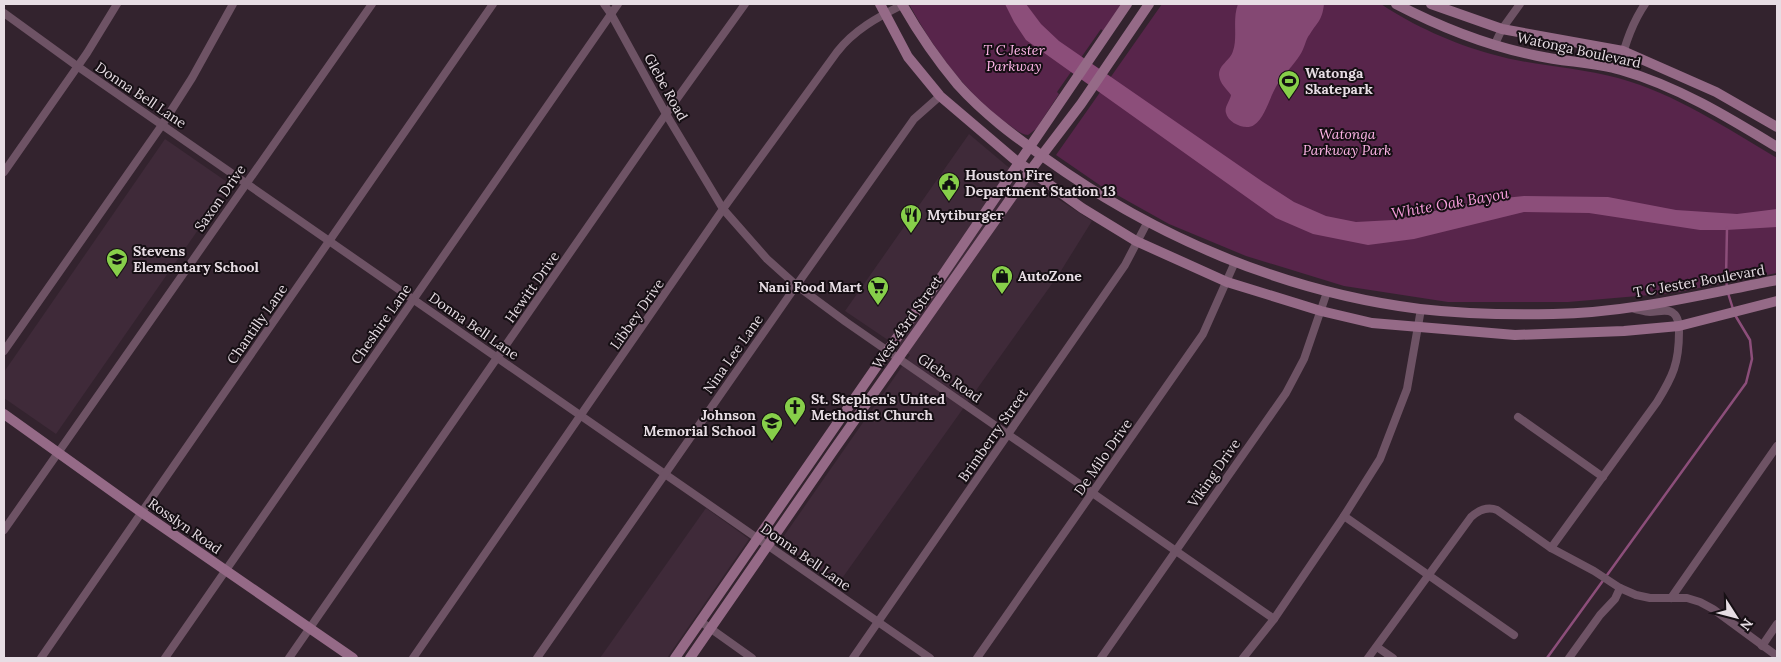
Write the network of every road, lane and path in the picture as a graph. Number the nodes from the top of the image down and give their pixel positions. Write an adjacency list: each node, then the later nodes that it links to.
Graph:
1 (117, 4): 21 (street)
2 (233, 4): 26 (street)
3 (372, 4): 35 (street, Saxon Drive)
4 (493, 4): 40 (street, Chantilly Lane)
5 (604, 4): 17 (street, Glebe Road)
6 (618, 4): 17 (street, Cheshire Lane)
7 (745, 4): 24 (street, Hewitt Drive)
8 (902, 4): 15 (street, Libbey Drive); 29 (main road, T C Jester Boulevard)
9 (1127, 4): 29 (main road, West 43rd Street)
10 (1149, 4): 31 (main road, West 43rd Street)
11 (1396, 4): 19 (main road, Watonga Boulevard)
12 (1431, 4): 18 (main road, Watonga Boulevard)
13 (1520, 4): 18 (street)
14 (1645, 4): 20 (street)
15 (882, 9): 23 (main road); 36 (street, Libbey Drive)
16 (4, 13): 21 (street, Donna Bell Lane)
17 (611, 14): 24 (street, Glebe Road); 49 (street, Cheshire Lane)
18 (1502, 29): 19 (street); 20 (main road, Watonga Boulevard)
19 (1494, 46): 22 (main road, Watonga Boulevard)
20 (1623, 51): 22 (street); 25 (main road, Watonga Boulevard)
21 (77, 66): 26 (street, Donna Bell Lane); 34 (street)
22 (1618, 69): 28 (main road, Watonga Boulevard)
23 (940, 96): 32 (main road); 47 (street, Nina Lee Lane)
24 (666, 114): 36 (street, Glebe Road); 58 (street, Hewitt Drive)
25 (1765, 120): 27 (main road, Watonga Boulevard); 28 (main road)
26 (162, 125): 35 (street, Donna Bell Lane); 57 (street)
27 (1777, 127)
28 (1757, 134): 30 (main road, Watonga Boulevard)
29 (1030, 147): 31 (main road, T C Jester Boulevard); 32 (main road, West 43rd Street)
30 (1777, 147)
31 (1042, 156): 33 (main road, West 43rd Street); 37 (main road, T C Jester Boulevard)
32 (1020, 163): 33 (main road); 38 (main road, West 43rd Street)
33 (1030, 171): 39 (main road, West 43rd Street); 41 (main road)
34 (4, 172)
35 (246, 183): 40 (street, Donna Bell Lane); 67 (street, Saxon Drive)
36 (724, 209): 47 (street, Glebe Road); 61 (street, Libbey Drive)
37 (1147, 223): 41 (street, Brimberry Street); 42 (main road, T C Jester Boulevard)
38 (972, 229): 39 (main road); 43 (main road, West 43rd Street)
39 (986, 235): 46 (main road, West 43rd Street)
40 (330, 241): 49 (street, Donna Bell Lane); 71 (street, Chantilly Lane)
41 (1136, 242): 45 (main road); 63 (street, Brimberry Street)
42 (1235, 262): 45 (street, De Milo Drive); 48 (main road, T C Jester Boulevard)
43 (942, 276): 46 (main road); 56 (main road, West 43rd Street)
44 (1777, 280): 51 (main road, T C Jester Boulevard)
45 (1227, 282): 53 (main road); 70 (street, De Milo Drive)
46 (952, 283): 59 (main road, West 43rd Street)
47 (796, 285): 56 (street, Glebe Road); 68 (street, Nina Lee Lane)
48 (1327, 292): 52 (main road, T C Jester Boulevard); 53 (street, Viking Drive)
49 (413, 300): 58 (street, Donna Bell Lane); 78 (street, Cheshire Lane)
50 (1777, 301): 54 (main road)
51 (1626, 308): 52 (main road, T C Jester Boulevard); 54 (street)
52 (1421, 309): 55 (street)
53 (1321, 311): 55 (main road); 77 (street, Viking Drive)
54 (1679, 326): 55 (main road); 69 (street)
55 (1419, 328): 72 (street)
56 (888, 350): 59 (street, Glebe Road); 64 (main road, West 43rd Street)
57 (4, 351)
58 (498, 358): 61 (street, Donna Bell Lane); 87 (street, Hewitt Drive)
59 (899, 358): 63 (street, Glebe Road); 66 (main road, West 43rd Street)
60 (4, 414): 67 (main road, Rosslyn Road)
61 (582, 416): 68 (street, Donna Bell Lane); 96 (street, Libbey Drive)
62 (1518, 417): 69 (street)
63 (1009, 434): 70 (street, Glebe Road); 84 (street, Brimberry Street)
64 (823, 444): 66 (main road); 74 (main road, West 43rd Street)
65 (1777, 446): 81 (street)
66 (833, 451): 75 (main road, West 43rd Street)
67 (58, 452): 71 (main road, Rosslyn Road); 73 (street, Saxon Drive)
68 (665, 474): 74 (street, Donna Bell Lane); 97 (street, Nina Lee Lane)
69 (1603, 478): 76 (street)
70 (1092, 494): 77 (street, Glebe Road); 103 (street, De Milo Drive)
71 (141, 512): 78 (main road, Rosslyn Road); 92 (street, Chantilly Lane)
72 (1344, 516): 79 (street); 82 (street)
73 (4, 530)
74 (758, 538): 75 (street, Donna Bell Lane); 83 (main road, West 43rd Street)
75 (768, 546): 84 (street, Donna Bell Lane); 86 (main road, West 43rd Street)
76 (1551, 548): 79 (street); 80 (street)
77 (1175, 551): 82 (street, Glebe Road); 104 (street, Viking Drive)
78 (226, 570): 87 (main road, Rosslyn Road); 93 (street, Cheshire Lane)
79 (1429, 575): 88 (street); 90 (street)
80 (1620, 588): 81 (street); 108 (street)
81 (1670, 598): 89 (street)
82 (1274, 619): 105 (street)
83 (700, 621): 86 (street); 98 (main road, West 43rd Street)
84 (878, 622): 101 (street, Brimberry Street); 102 (street, Donna Bell Lane)
85 (1777, 624): 89 (street)
86 (711, 628): 99 (main road, West 43rd Street); 100 (street)
87 (309, 629): 94 (street, Hewitt Drive); 95 (main road, Rosslyn Road)
88 (1514, 635)
89 (1762, 646): 91 (street)
90 (1376, 647): 106 (street); 107 (street)
91 (1777, 656)
92 (41, 658)
93 (165, 658)
94 (289, 658)
95 (353, 658)
96 (413, 658)
97 (537, 658)
98 (675, 658)
99 (690, 658)
100 (752, 658)
101 (853, 658)
102 (930, 658)
103 (977, 658)
104 (1101, 658)
105 (1243, 658)
106 (1368, 658)
107 (1393, 658)
108 (1569, 658)

